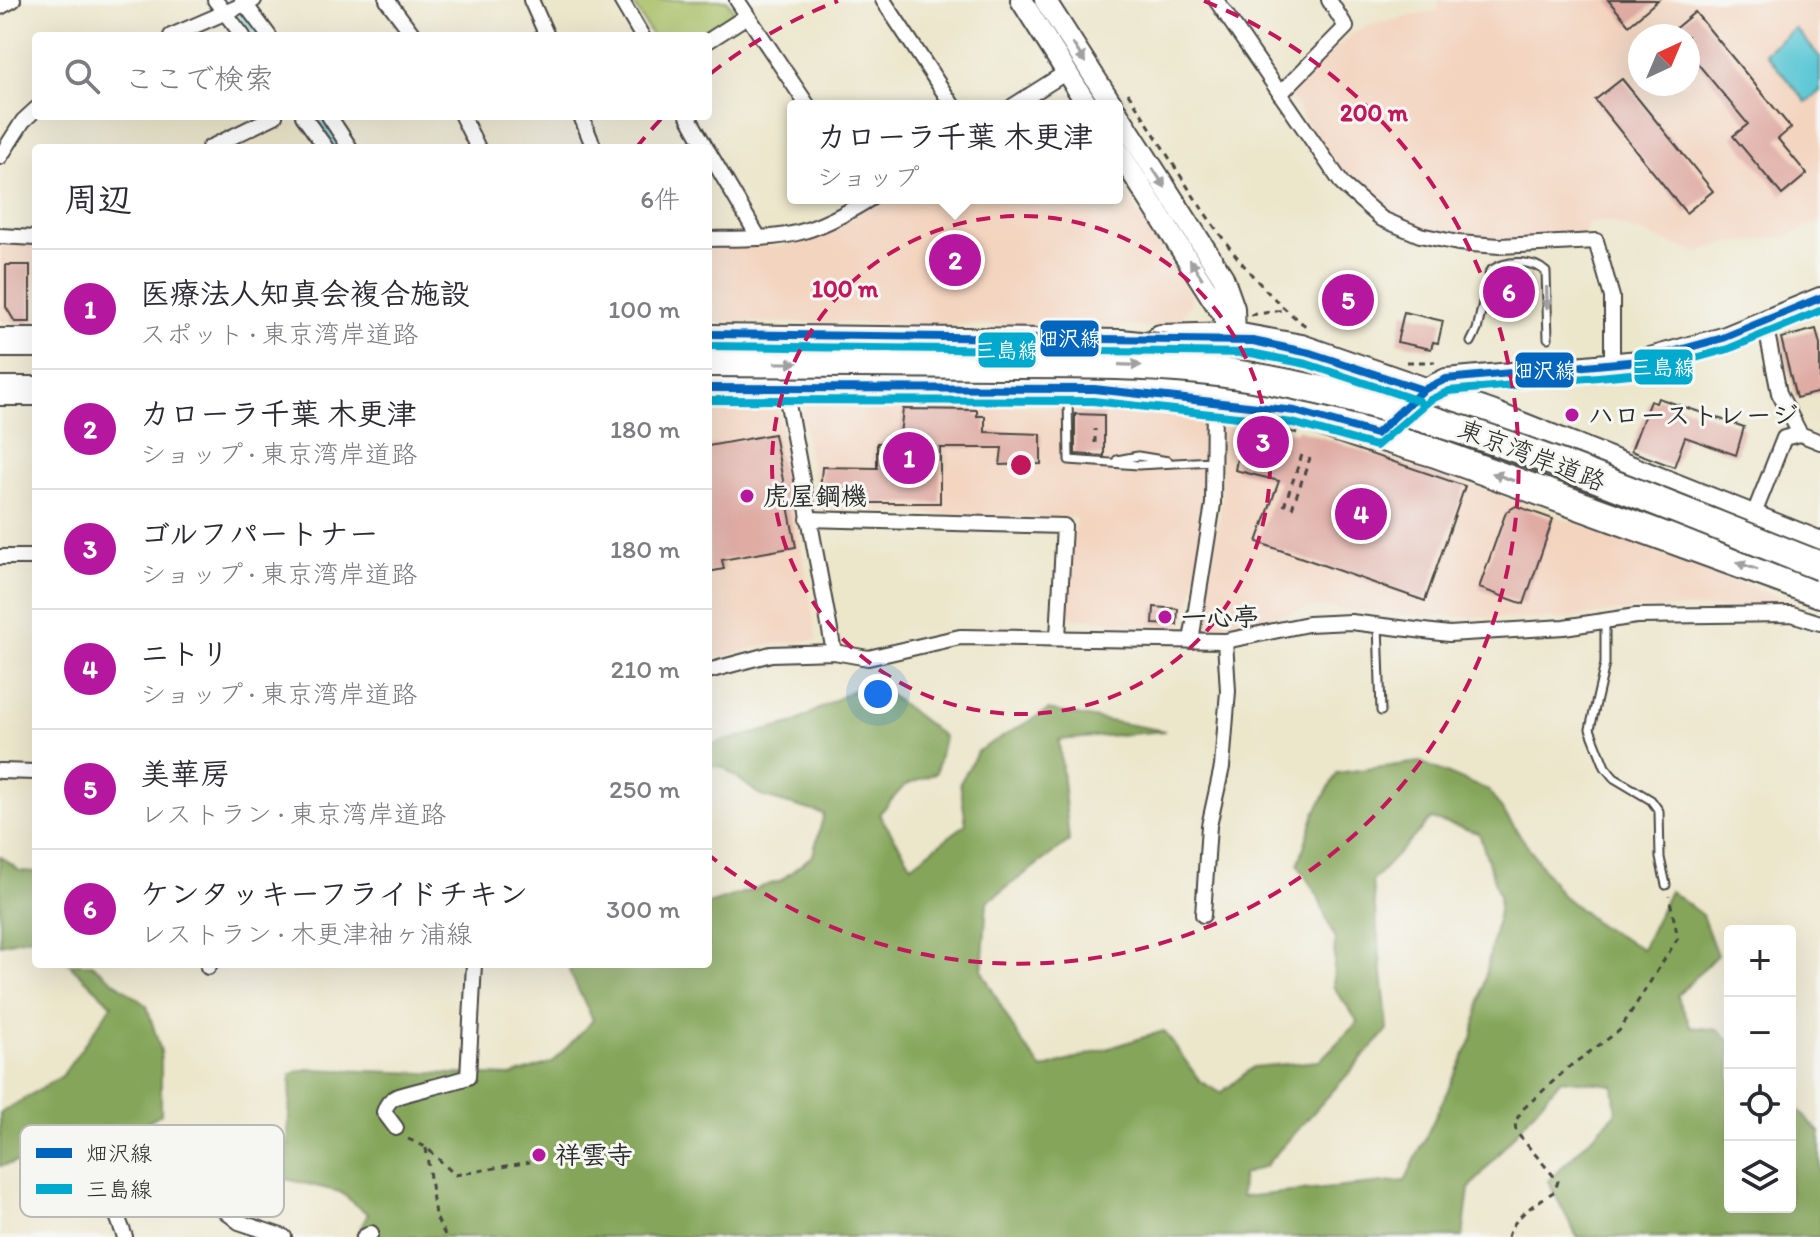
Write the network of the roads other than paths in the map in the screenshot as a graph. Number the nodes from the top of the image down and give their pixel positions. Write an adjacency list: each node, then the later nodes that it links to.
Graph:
1 (13, 0): 13 (street)
2 (215, 0): 12 (street)
3 (387, 0): 18 (street)
4 (621, 0): 20 (street)
5 (737, 0): 14 (street)
6 (883, 0): 25 (street)
7 (1021, 0): 22 (street)
8 (1045, 0): 28 (street, one-way to 28)
9 (1216, 0): 23 (street)
10 (1329, 0): 23 (street)
11 (535, 1): 19 (street)
12 (240, 5): 15 (street); 16 (street); 17 (street)
13 (0, 7)
14 (747, 16): 21 (street); 24 (street)
15 (180, 32)
16 (243, 32)
17 (265, 32)
18 (411, 32)
19 (546, 32)
20 (640, 32)
21 (712, 38)
22 (1065, 73): 26 (street); 27 (street)
23 (1280, 94): 63 (street)
24 (804, 100)
25 (949, 100)
26 (1022, 100)
27 (1084, 100)
28 (1121, 100)
29 (32, 113): 43 (street)
30 (267, 120): 37 (street)
31 (306, 120): 38 (street)
32 (332, 120): 39 (street)
33 (464, 120): 40 (street)
34 (583, 120): 41 (street)
35 (690, 120): 42 (street)
36 (1123, 121): 55 (street, one-way to 55)
37 (217, 144)
38 (323, 144)
39 (347, 144)
40 (476, 144)
41 (592, 144)
42 (704, 144)
43 (0, 157)
44 (712, 158): 49 (street)
45 (1123, 158): 55 (street, one-way to 45)
46 (859, 204): 49 (street)
47 (0, 236): 48 (street)
48 (32, 238)
49 (759, 238): 50 (street)
50 (712, 239)
51 (1820, 298): 52 (street)
52 (1765, 323): 63 (street); 73 (street)
53 (712, 336): 55 (highway)
54 (712, 336): 67 (highway, bridge)
55 (1235, 337): 68 (highway); 71 (street)
56 (1548, 338): 57 (lane, one-way to 56)
57 (1471, 342)
58 (0, 343): 59 (highway)
59 (32, 343)
60 (0, 359): 61 (highway)
61 (32, 359)
62 (712, 362): 67 (highway, 東京湾岸道路, one-way to 67, bridge)
63 (1612, 366): 68 (street)
64 (712, 388): 65 (highway, 東京湾岸道路)
65 (785, 388): 66 (highway, 東京湾岸道路); 76 (street)
66 (1067, 389): 71 (highway, 東京湾岸道路); 75 (lane)
67 (1310, 389): 81 (highway, 東京湾岸道路, bridge)
68 (1423, 390): 72 (street); 77 (highway)
69 (0, 391): 70 (highway)
70 (32, 391)
71 (1214, 400): 72 (highway, 東京湾岸道路); 75 (street)
72 (1376, 434): 82 (highway, 東京湾岸道路, one-way to 72)
73 (1800, 434): 74 (street); 77 (street)
74 (1820, 442)
75 (1213, 461): 87 (street)
76 (808, 519): 86 (street); 89 (street)
77 (1752, 519): 78 (highway)
78 (1820, 546)
79 (0, 557): 80 (street)
80 (32, 557)
81 (1820, 566)
82 (1820, 593)
83 (1605, 621): 84 (street); 85 (street); 94 (lane)
84 (1820, 623)
85 (1378, 625): 88 (street); 91 (lane)
86 (1058, 637): 87 (street); 89 (street)
87 (1191, 641): 88 (street)
88 (1225, 641): 95 (street)
89 (834, 652): 90 (street)
90 (712, 670)
91 (1381, 711)
92 (0, 771): 93 (street)
93 (32, 772)
94 (1666, 885)
95 (1203, 915)
96 (474, 968): 97 (street)
97 (396, 1128)
98 (117, 1217): 100 (street)
99 (233, 1217): 101 (street)
100 (125, 1237)
101 (284, 1237)

